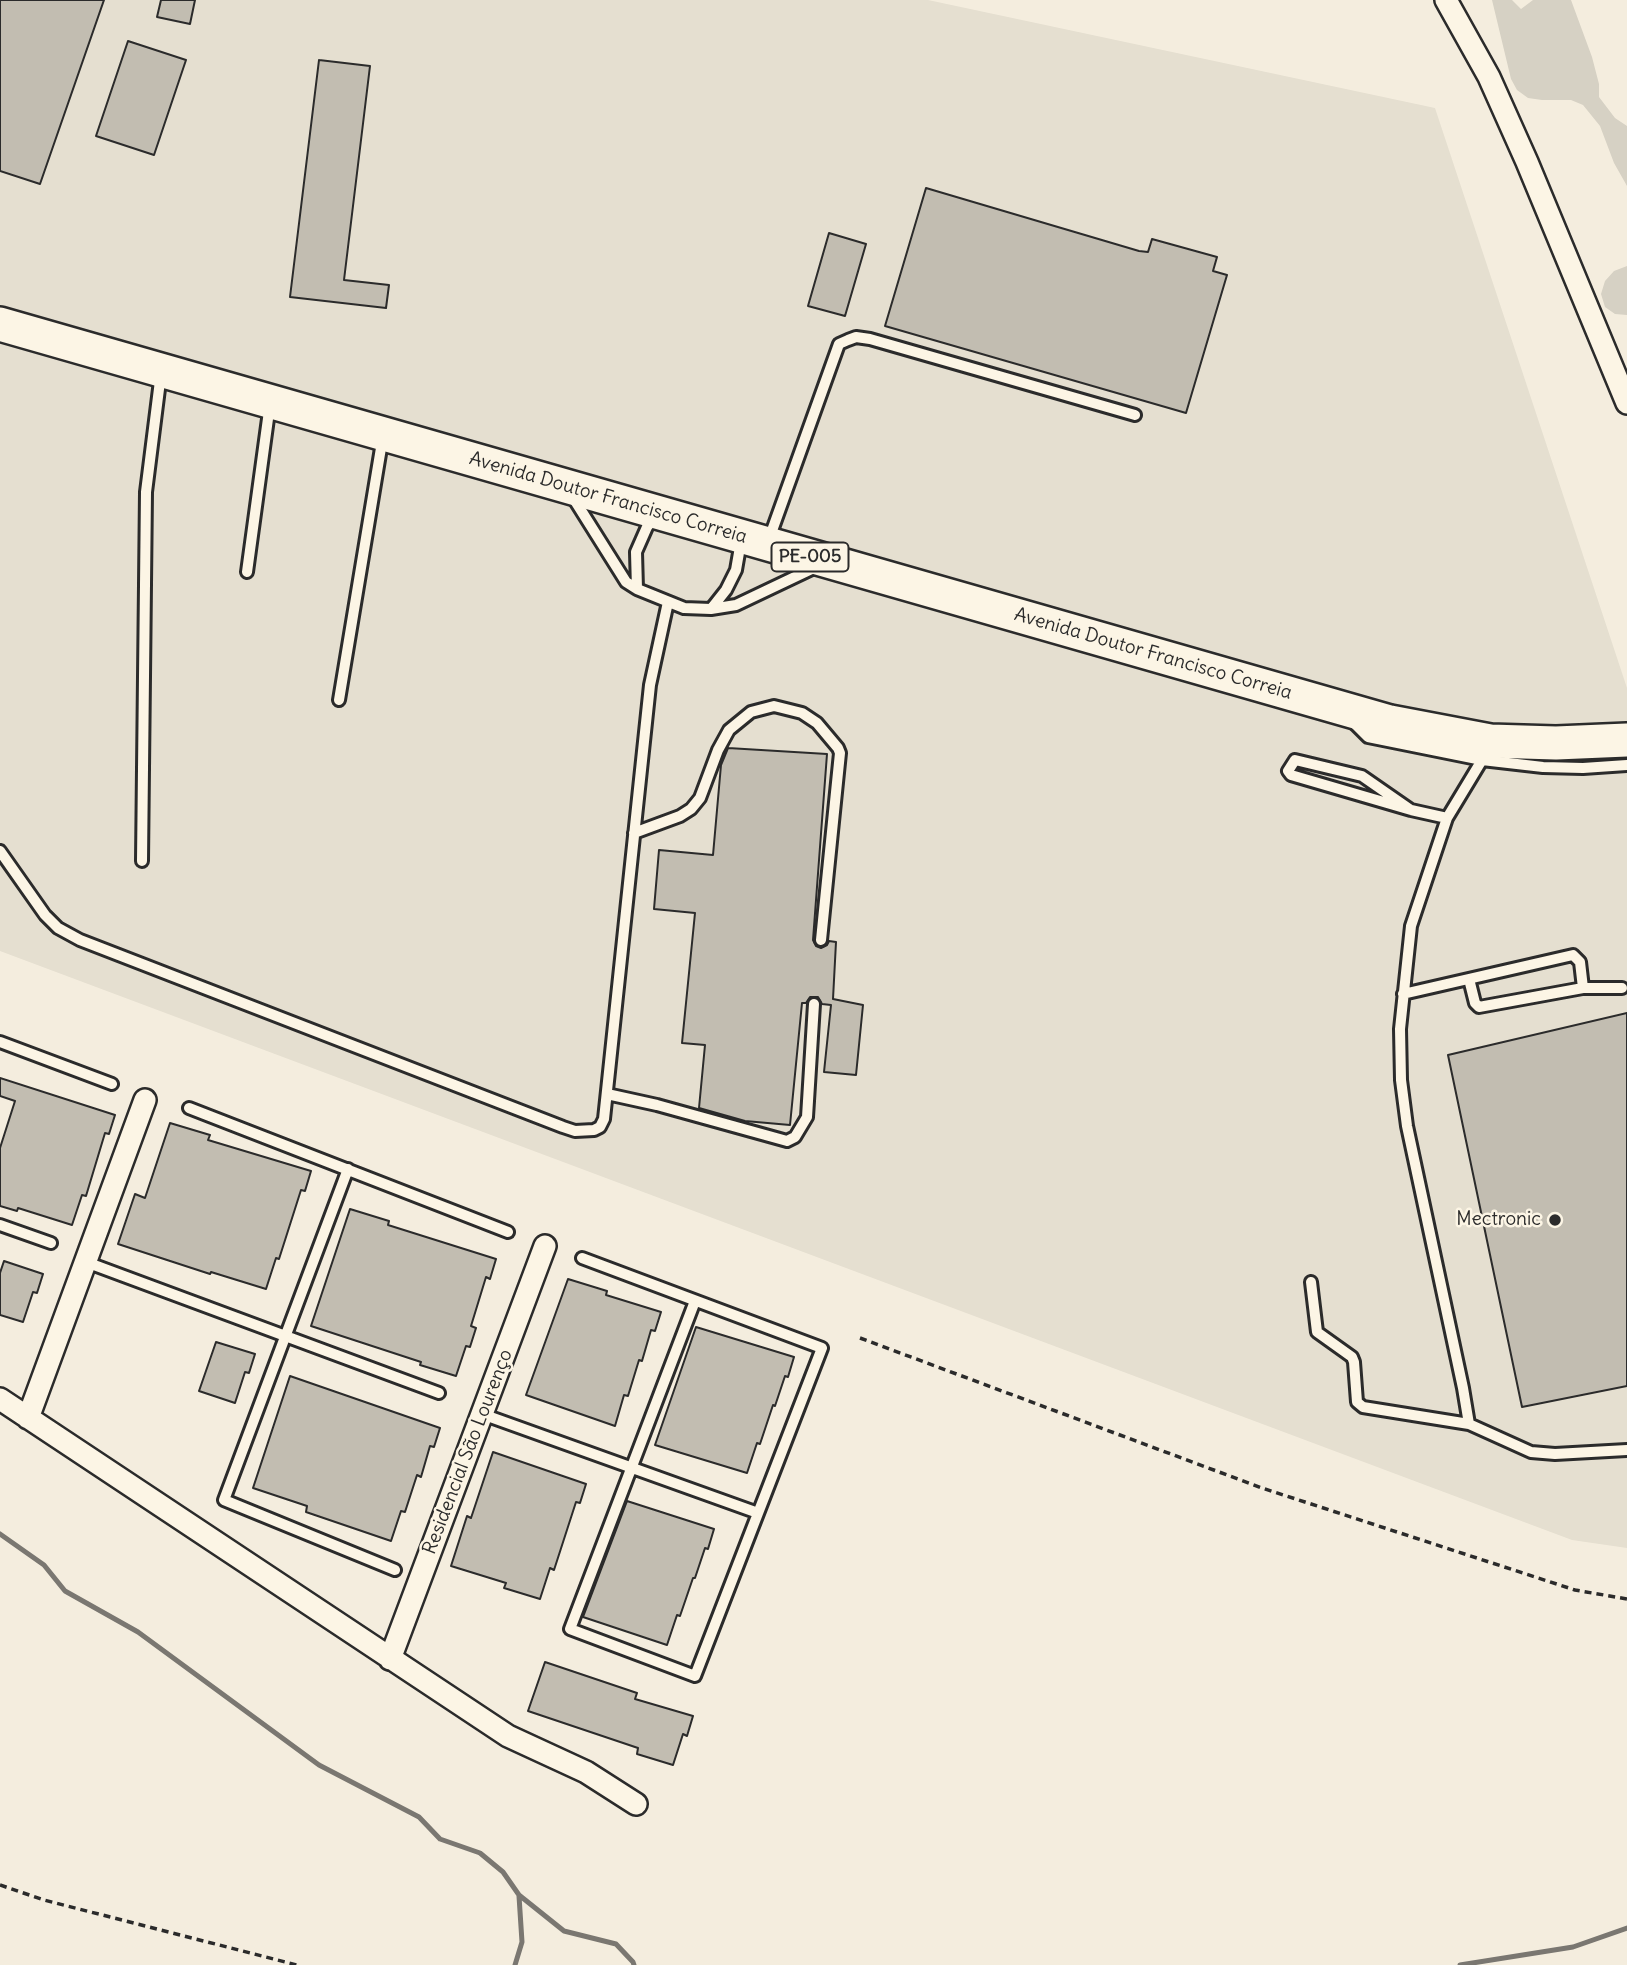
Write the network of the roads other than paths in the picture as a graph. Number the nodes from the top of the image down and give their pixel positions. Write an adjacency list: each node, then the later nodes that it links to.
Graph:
1 (1446, 0): 5 (street)
2 (0, 324): 3 (main road, Avenida Doutor Francisco Correia / PE-005)
3 (161, 371): 4 (main road, Avenida Doutor Francisco Correia / PE-005); 24 (lane)
4 (271, 402): 7 (main road, Avenida Doutor Francisco Correia / PE-005); 12 (lane)
5 (1627, 402)
6 (1135, 415): 10 (lane)
7 (383, 433): 8 (main road, Avenida Doutor Francisco Correia / PE-005); 16 (lane)
8 (567, 487): 9 (main road, Avenida Doutor Francisco Correia / PE-005); 13 (lane)
9 (658, 513): 10 (main road, Avenida Doutor Francisco Correia / PE-005); 13 (lane)
10 (753, 540): 11 (main road, Avenida Doutor Francisco Correia / PE-005); 15 (lane)
11 (827, 562): 15 (lane); 18 (main road, Avenida Doutor Francisco Correia / PE-005)
12 (247, 572)
13 (637, 589): 14 (lane)
14 (668, 603): 15 (lane); 22 (lane)
15 (711, 610)
16 (339, 700)
17 (1627, 740): 18 (main road, Avenida Doutor Francisco Correia / PE-005)
18 (1486, 750): 19 (lane); 21 (lane)
19 (1627, 765)
20 (1411, 810): 20 (lane); 21 (lane)
21 (1447, 818): 29 (lane)
22 (634, 833): 25 (lane); 33 (lane)
23 (0, 851): 33 (lane)
24 (142, 861)
25 (821, 940)
26 (1469, 979): 27 (lane); 27 (lane); 29 (lane)
27 (1583, 988): 28 (lane)
28 (1622, 988)
29 (1403, 994): 50 (lane)
30 (814, 1004): 33 (lane)
31 (0, 1042): 32 (lane)
32 (112, 1084)
33 (607, 1094)
34 (145, 1100): 42 (street)
35 (189, 1108): 36 (lane)
36 (348, 1170): 38 (lane); 45 (lane)
37 (0, 1225): 39 (lane)
38 (508, 1232)
39 (51, 1243)
40 (545, 1246): 48 (street, Residencial São Lourenço)
41 (582, 1258): 44 (lane)
42 (86, 1262): 45 (lane); 49 (street)
43 (1311, 1282): 50 (lane)
44 (695, 1301): 52 (lane); 53 (lane)
45 (286, 1336): 46 (lane); 54 (lane)
46 (439, 1393)
47 (0, 1399): 49 (street)
48 (482, 1414): 52 (lane); 55 (street, Residencial São Lourenço)
49 (28, 1418): 55 (street)
50 (1469, 1424): 51 (lane)
51 (1627, 1450)
52 (631, 1468): 53 (lane); 53 (lane)
53 (758, 1513)
54 (395, 1570)
55 (390, 1659): 56 (street)
56 (636, 1804)

